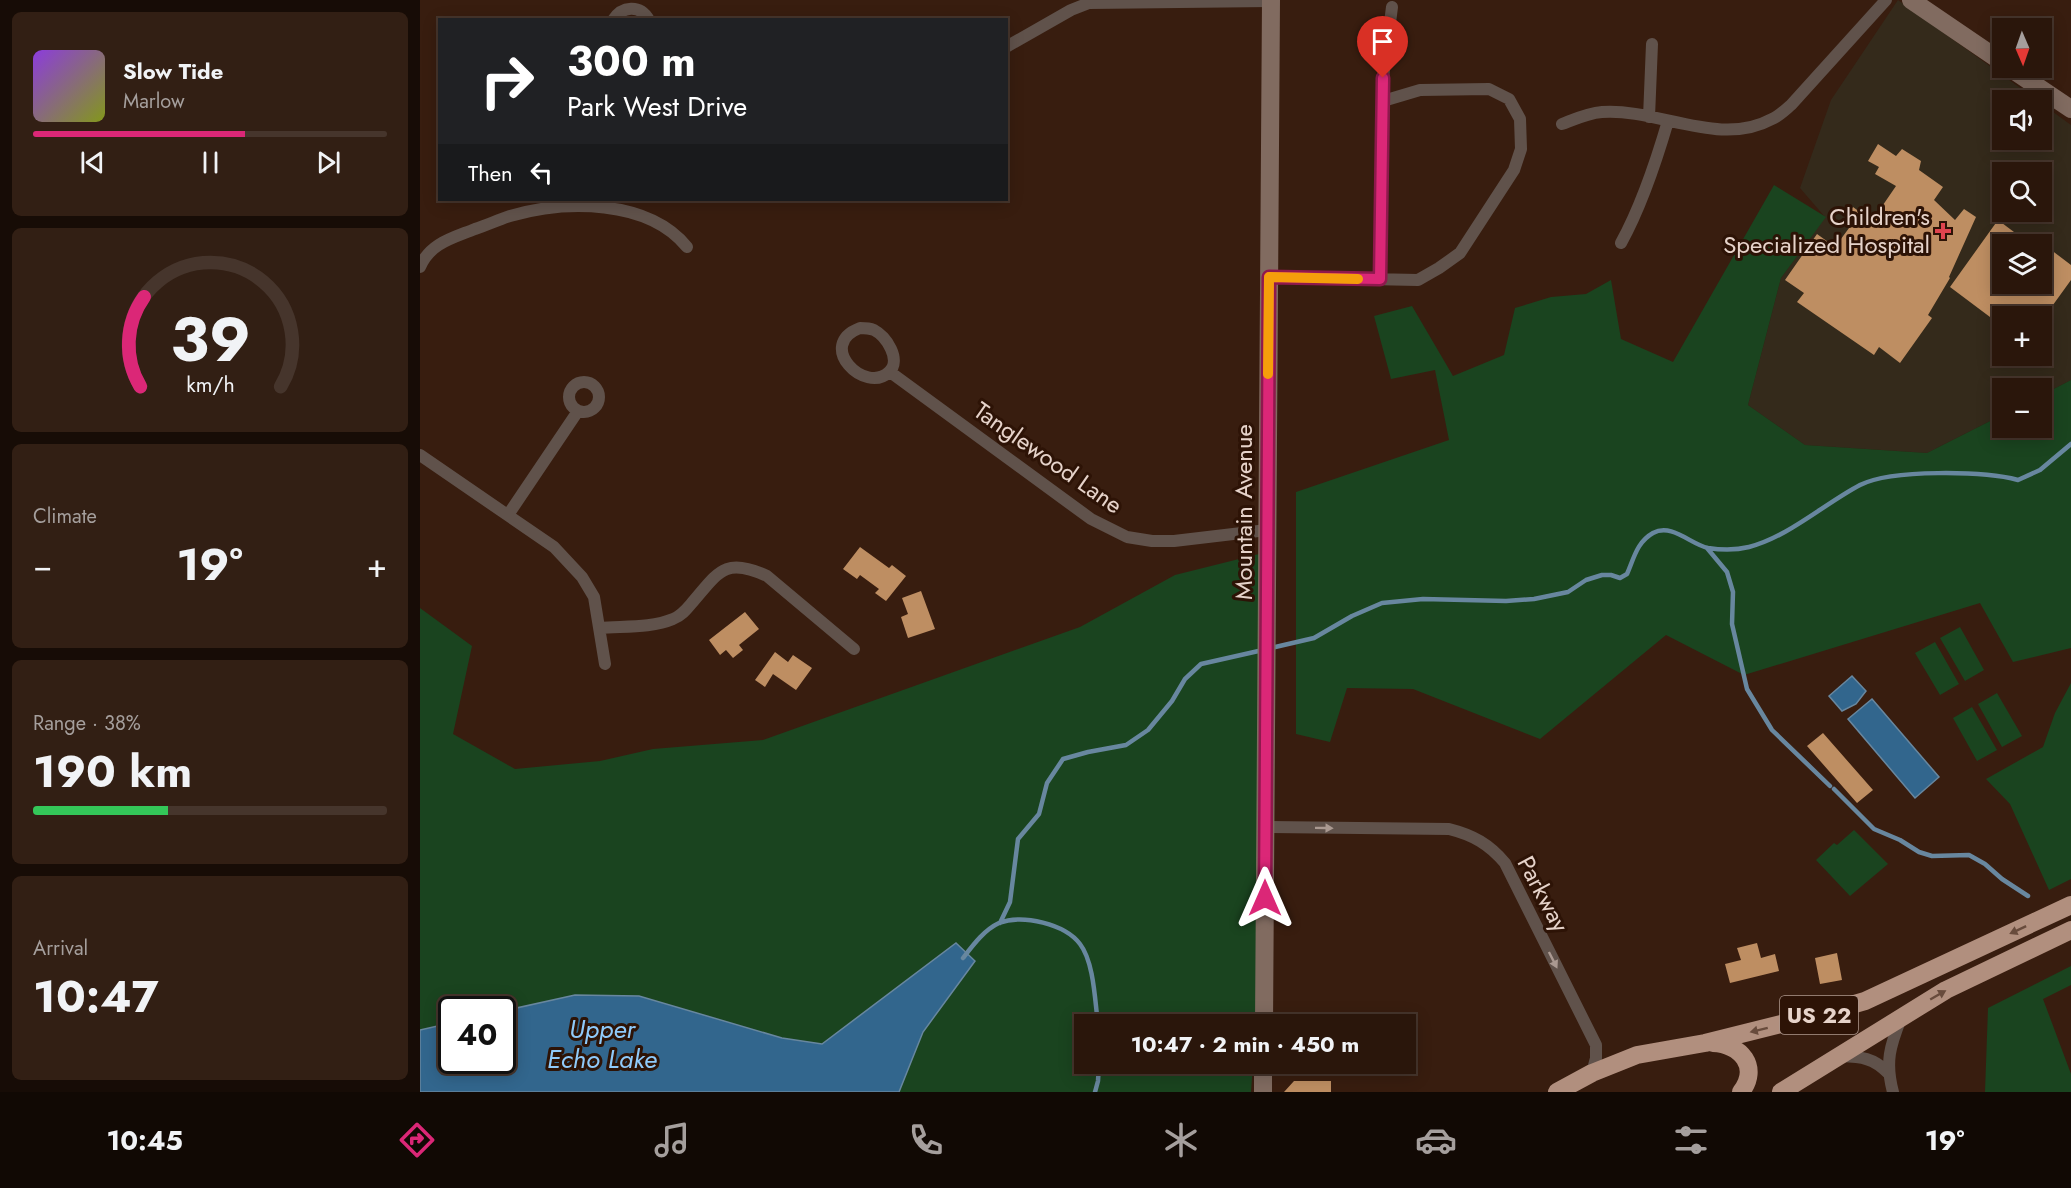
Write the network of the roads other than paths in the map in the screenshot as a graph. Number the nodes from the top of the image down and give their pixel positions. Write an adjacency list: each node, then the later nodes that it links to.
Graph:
1 (1271, 0): 9 (street); 20 (street, Mountain Avenue)
2 (1886, 0): 15 (street)
3 (1911, 0): 10 (street)
4 (629, 4): 6 (street); 7 (street)
5 (1392, 7): 12 (street)
6 (614, 18)
7 (647, 18)
8 (1652, 44): 14 (street)
9 (1008, 46)
10 (1992, 55)
11 (2025, 78): 13 (street)
12 (1383, 100): 21 (street); 21 (street)
13 (2071, 109)
14 (1649, 117): 15 (street); 16 (street)
15 (1668, 121): 17 (street)
16 (1562, 124)
17 (1621, 243)
18 (687, 247): 19 (street)
19 (420, 267)
20 (1269, 277): 21 (street); 26 (street, Mountain Avenue)
21 (1380, 279)
22 (890, 372): 22 (street); 26 (street, Tanglewood Lane)
23 (578, 411): 25 (street)
24 (420, 455): 25 (street)
25 (508, 515): 27 (street)
26 (1267, 530): 30 (street, Mountain Avenue)
27 (600, 628): 28 (street); 29 (street)
28 (854, 649)
29 (605, 664)
30 (1265, 827): 33 (street, Mountain Avenue); 37 (street, Parkway, one-way to 37)
31 (2071, 905): 35 (highway, US 22, one-way to 35)
32 (2071, 930): 34 (highway, US 22, one-way to 32)
33 (1264, 1014)
34 (1901, 1017): 36 (highway, US 22); 38 (street)
35 (1705, 1042): 37 (highway, US 22); 42 (highway)
36 (1838, 1056): 38 (street); 43 (highway, US 22)
37 (1592, 1073): 41 (highway, US 22)
38 (1888, 1073): 44 (street)
39 (1263, 1074): 40 (street)
40 (1263, 1092)
41 (1557, 1092)
42 (1741, 1092)
43 (1781, 1092)
44 (1893, 1092)

